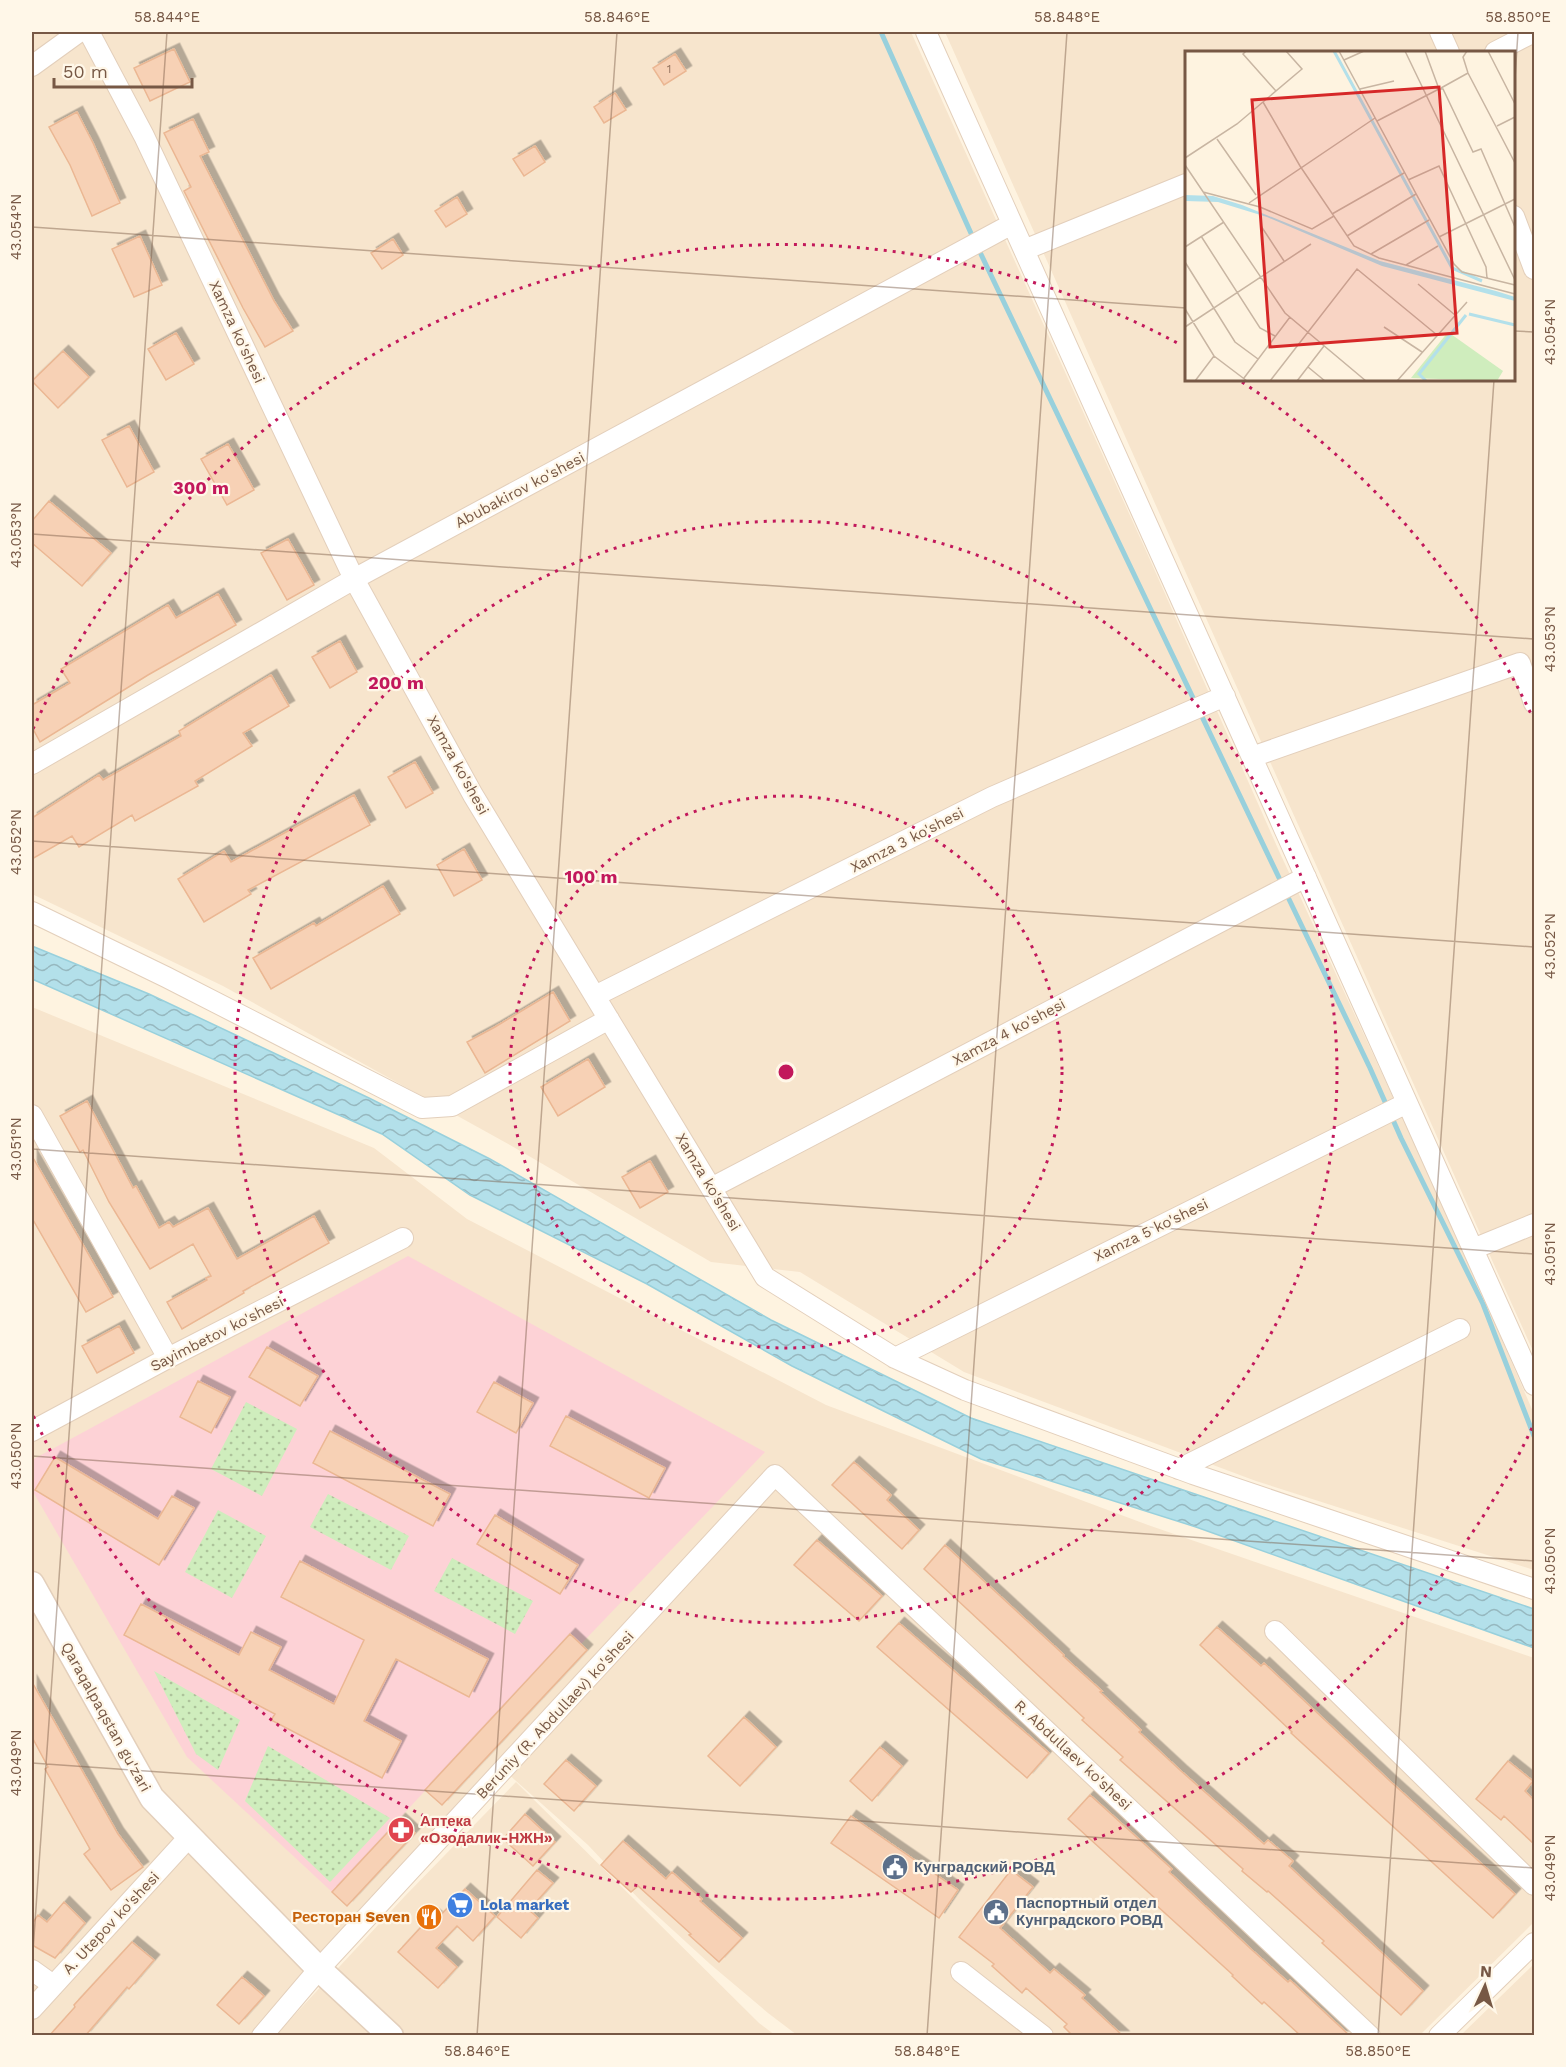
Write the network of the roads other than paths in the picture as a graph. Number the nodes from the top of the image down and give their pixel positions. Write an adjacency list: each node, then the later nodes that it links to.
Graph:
1 (79, 32): 8 (street)
2 (88, 32): 14 (street, Xamza ko'shesi)
3 (926, 32): 11 (street)
4 (1440, 32): 6 (street)
5 (1534, 32): 7 (street)
6 (1449, 51)
7 (1497, 51)
8 (32, 66)
9 (1185, 183): 12 (street)
10 (1515, 219): 13 (street)
11 (1012, 224): 12 (street); 14 (street, Abubakirov ko'shesi)
12 (1024, 250): 15 (street)
13 (1534, 269)
14 (354, 579): 18 (street, Abubakirov ko'shesi); 21 (street, Xamza ko'shesi)
15 (1225, 696): 17 (street); 21 (street, Xamza 3 ko'shesi)
16 (1534, 703): 17 (street)
17 (1252, 757): 19 (street)
18 (32, 764)
19 (1306, 876): 23 (street); 25 (street, Xamza 4 ko'shesi)
20 (32, 912): 22 (street)
21 (595, 996): 22 (street, Xamza ko'shesi)
22 (609, 1019): 25 (street, Xamza ko'shesi)
23 (1407, 1102): 28 (street); 31 (street, Xamza 5 ko'shesi)
24 (32, 1114): 30 (street)
25 (711, 1188): 31 (street, Xamza ko'shesi)
26 (1534, 1224): 28 (street)
27 (403, 1238): 30 (street, Sayimbetov ko'shesi)
28 (1473, 1249): 32 (street)
29 (1460, 1329): 34 (street)
30 (168, 1358): 33 (street, Sayimbetov ko'shesi)
31 (895, 1358): 34 (street, Xamza ko'shesi)
32 (1534, 1385)
33 (32, 1431)
34 (1179, 1469): 37 (street, Xamza ko'shesi)
35 (775, 1475): 42 (street, Beruniy (R. Abdullaev) ko'shesi); 50 (street, R. Abdullaev ko'shesi)
36 (32, 1584): 39 (street, Qaraqalpaqstan gu'zari)
37 (1534, 1589)
38 (1275, 1631): 40 (street)
39 (190, 1836): 42 (street, Qaraqalpaqstan gu'zari); 45 (street, A. Utepov ko'shesi)
40 (1534, 1885)
41 (1534, 1943): 51 (street)
42 (320, 1969): 47 (street, Beruniy (R. Abdullaev) ko'shesi); 48 (street, Qaraqalpaqstan gu'zari)
43 (32, 1971): 45 (street)
44 (961, 1972): 49 (street)
45 (53, 1985): 46 (street, A. Utepov ko'shesi)
46 (32, 2009)
47 (262, 2036)
48 (391, 2036)
49 (1043, 2036)
50 (1370, 2036)
51 (1438, 2036)

